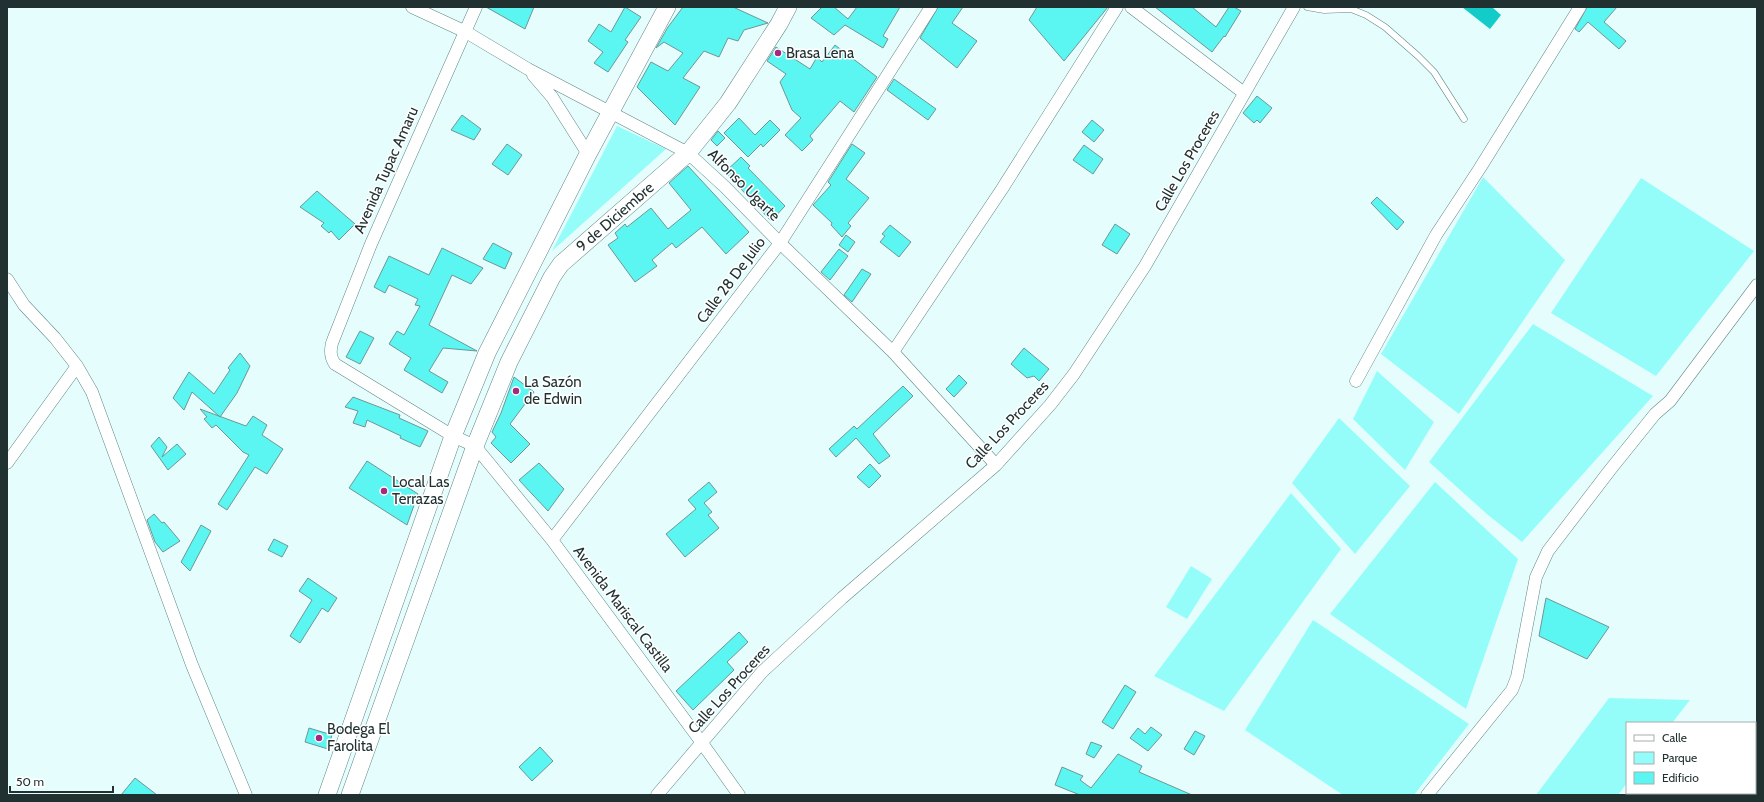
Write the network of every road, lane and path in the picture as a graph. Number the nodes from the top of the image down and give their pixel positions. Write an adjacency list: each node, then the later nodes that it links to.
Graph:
1 (412, 7): 11 (street, Alfonso Ugarte)
2 (476, 7): 11 (street, Avenida Tupac Amaru)
3 (667, 7): 14 (main road)
4 (788, 7): 16 (main road, 9 de Diciembre)
5 (931, 7): 18 (street, Calle 28 De Julio)
6 (1117, 7): 21 (street)
7 (1131, 7): 13 (street)
8 (1294, 7): 13 (street, Calle Los Proceres)
9 (1307, 7): 15 (lane)
10 (1580, 7): 23 (street)
11 (466, 32): 12 (street, Alfonso Ugarte); 24 (street, Avenida Tupac Amaru)
12 (528, 69): 14 (street, Alfonso Ugarte); 17 (street)
13 (1244, 93): 28 (street, Calle Los Proceres)
14 (611, 113): 16 (street, Alfonso Ugarte); 17 (main road)
15 (1464, 119)
16 (688, 153): 18 (street, Alfonso Ugarte); 25 (main road, 9 de Diciembre)
17 (588, 154): 24 (main road)
18 (780, 243): 21 (street, Alfonso Ugarte); 29 (street, Calle 28 De Julio)
19 (7, 279): 22 (street)
20 (1757, 285): 36 (street)
21 (893, 352): 28 (street, Alfonso Ugarte)
22 (77, 366): 26 (street); 31 (street)
23 (1356, 381)
24 (453, 436): 25 (street); 32 (main road)
25 (475, 446): 29 (street, Avenida Mariscal Castilla); 33 (main road, 9 de Diciembre)
26 (11, 448): 27 (street)
27 (7, 463)
28 (996, 465): 30 (street, Calle Los Proceres)
29 (552, 540): 30 (street, Avenida Mariscal Castilla)
30 (702, 743): 34 (street, Calle Los Proceres); 35 (street, Avenida Mariscal Castilla)
31 (246, 795)
32 (327, 795)
33 (350, 795)
34 (657, 795)
35 (739, 795)
36 (1427, 795)

